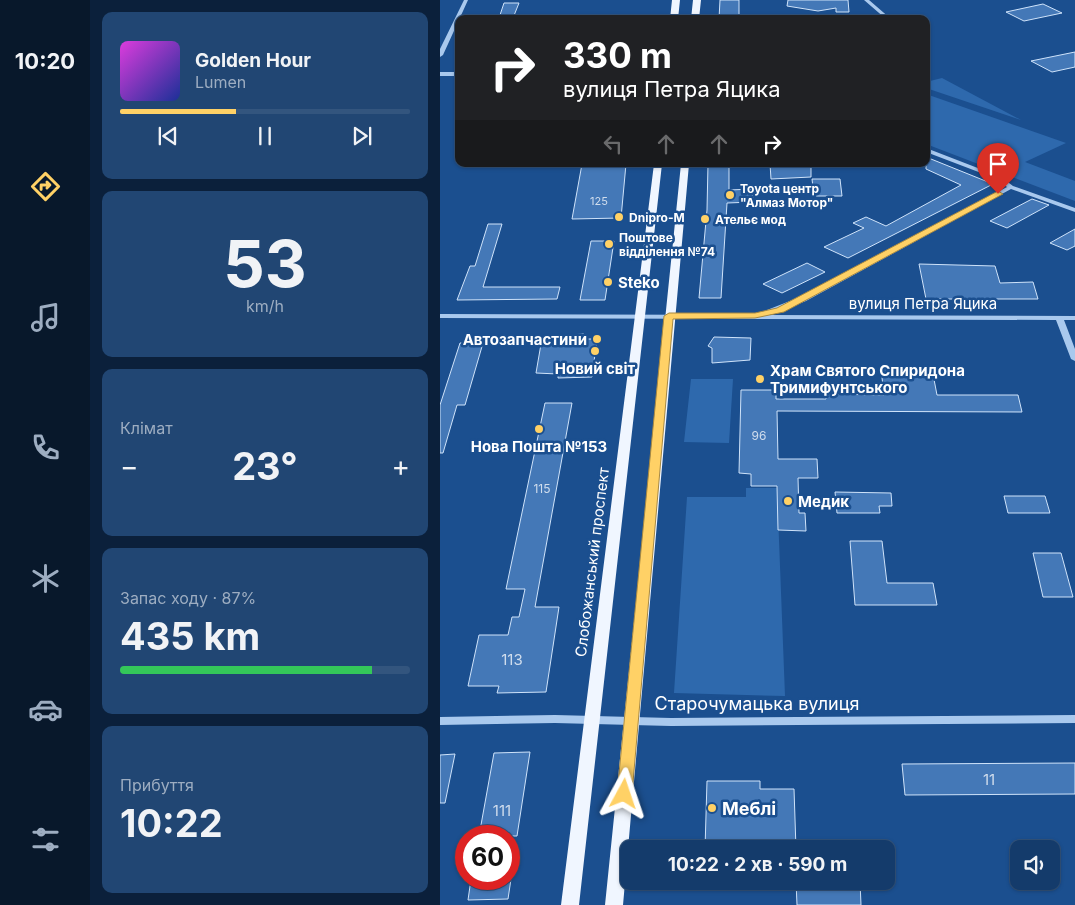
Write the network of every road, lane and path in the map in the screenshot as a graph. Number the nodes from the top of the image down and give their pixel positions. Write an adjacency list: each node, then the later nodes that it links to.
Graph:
1 (466, 0): 5 (street)
2 (676, 0): 6 (main road)
3 (697, 0): 7 (main road)
4 (866, 0): 8 (street)
5 (459, 15)
6 (674, 15)
7 (695, 15)
8 (884, 15)
9 (455, 23): 10 (street)
10 (440, 55)
11 (440, 74): 12 (street)
12 (455, 74)
13 (930, 152): 16 (street)
14 (658, 167): 19 (main road, Слобожанський проспект)
15 (685, 167): 20 (main road)
16 (1011, 187): 17 (street); 21 (street)
17 (1075, 210)
18 (440, 316): 19 (street, вулиця Петра Яцика)
19 (642, 316): 20 (street, вулиця Петра Яцика); 26 (main road, Слобожанський проспект)
20 (669, 316): 21 (street, вулиця Петра Яцика); 27 (main road)
21 (755, 316): 22 (street, вулиця Петра Яцика)
22 (1060, 318): 23 (street, вулиця Петра Яцика); 24 (street)
23 (1075, 318)
24 (1075, 359)
25 (1075, 718): 27 (street, Старочумацька вулиця)
26 (591, 720): 27 (street, Старочумацька вулиця); 28 (street, Старочумацька вулиця); 29 (main road, Слобожанський проспект)
27 (631, 720): 30 (main road)
28 (440, 721)
29 (570, 905)
30 (614, 905)

